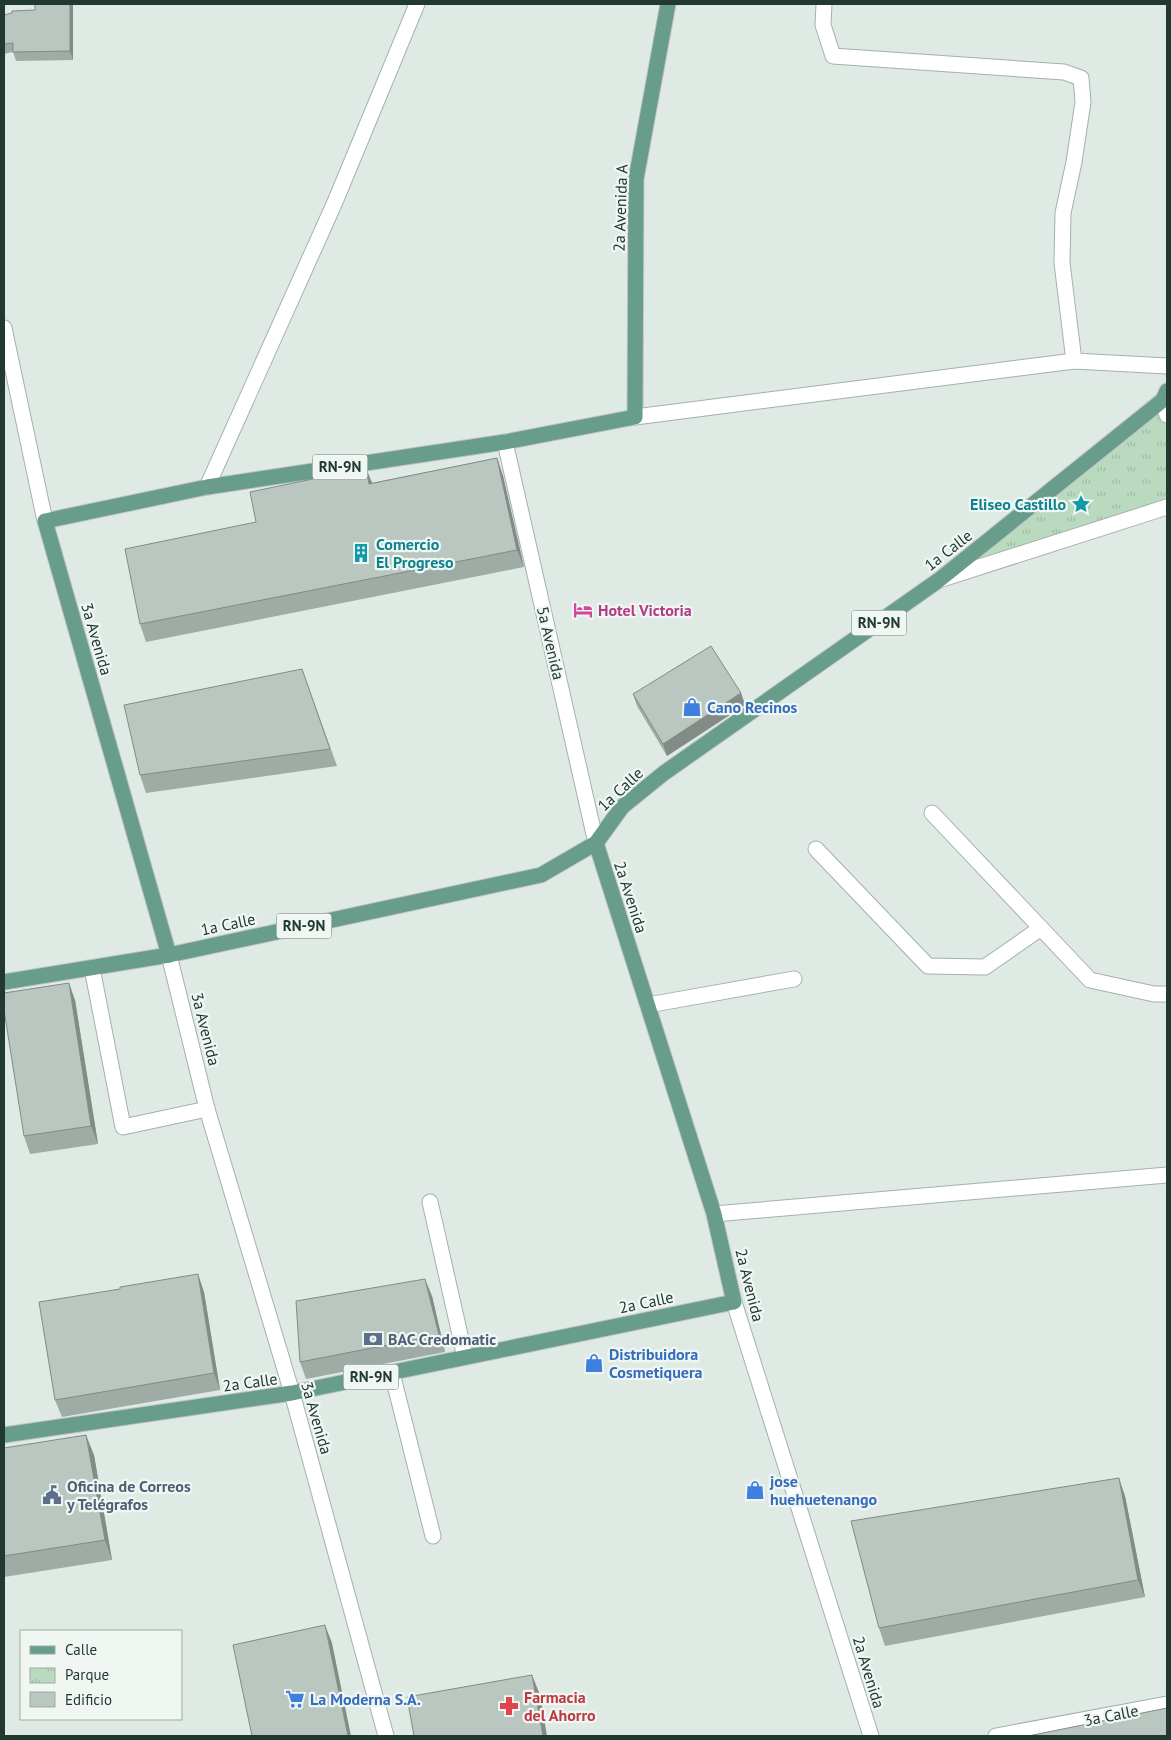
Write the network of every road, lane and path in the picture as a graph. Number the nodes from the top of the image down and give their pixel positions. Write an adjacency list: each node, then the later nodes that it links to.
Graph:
1 (417, 4): 10 (street)
2 (668, 4): 8 (main road, 2a Avenida A)
3 (824, 4): 5 (street)
4 (4, 328): 12 (street, 3a Avenida)
5 (1074, 361): 6 (street); 8 (street)
6 (1167, 366)
7 (1166, 402): 13 (main road, 1a Calle / RN-9N)
8 (635, 417): 9 (main road, RN-9N)
9 (506, 442): 10 (main road, RN-9N); 15 (street, 5a Avenida)
10 (206, 487): 12 (main road, RN-9N)
11 (1167, 507): 13 (street)
12 (45, 521): 18 (main road, 3a Avenida)
13 (939, 580): 15 (main road, 1a Calle / RN-9N)
14 (932, 813): 17 (street)
15 (596, 843): 18 (main road, 1a Calle / RN-9N); 23 (main road, 2a Avenida)
16 (816, 849): 17 (street)
17 (1041, 928): 22 (street)
18 (169, 955): 19 (main road, 1a Calle / RN-9N); 24 (street, 3a Avenida)
19 (92, 968): 21 (main road, 1a Calle / RN-9N); 24 (street)
20 (794, 979): 23 (street)
21 (4, 982)
22 (1167, 994)
23 (648, 1005): 27 (main road, 2a Avenida)
24 (208, 1109): 31 (street, 3a Avenida)
25 (1167, 1175): 27 (street)
26 (430, 1202): 29 (street)
27 (714, 1214): 28 (main road, 2a Avenida)
28 (734, 1302): 29 (main road, 2a Calle / RN-9N); 36 (street, 2a Avenida)
29 (465, 1356): 30 (main road, 2a Calle / RN-9N)
30 (392, 1373): 31 (main road, 2a Calle / RN-9N); 33 (street)
31 (292, 1393): 32 (main road, 2a Calle / RN-9N); 35 (street, 3a Avenida)
32 (4, 1435)
33 (433, 1536)
34 (1167, 1704): 37 (street, 3a Calle)
35 (386, 1736)
36 (870, 1736)
37 (996, 1736)

